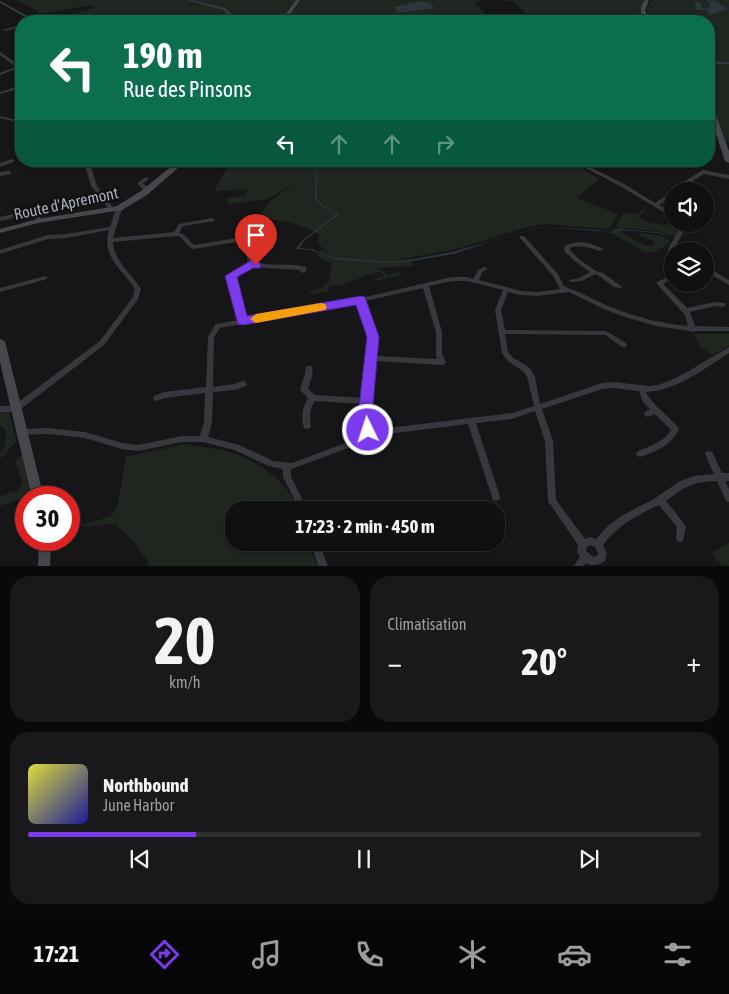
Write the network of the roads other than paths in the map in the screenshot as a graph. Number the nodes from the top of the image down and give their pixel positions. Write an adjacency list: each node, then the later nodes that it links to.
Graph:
1 (188, 0): 6 (street)
2 (298, 0): 7 (street)
3 (647, 0): 8 (street)
4 (0, 2): 5 (street)
5 (23, 15)
6 (230, 15)
7 (287, 15)
8 (644, 15)
9 (15, 27): 10 (street)
10 (4, 30)
11 (1, 55): 14 (street)
12 (715, 63): 13 (street)
13 (729, 63)
14 (15, 64)
15 (15, 69): 16 (street)
16 (0, 74)
17 (15, 89): 18 (street)
18 (0, 93)
19 (0, 117): 21 (street)
20 (715, 119): 22 (street)
21 (15, 121)
22 (727, 149): 24 (street)
23 (12, 161): 25 (street)
24 (729, 161)
25 (0, 165)
26 (88, 167): 37 (street)
27 (175, 167): 34 (street, Route d'Apremont)
28 (586, 167): 36 (street)
29 (9, 173): 30 (street)
30 (0, 174)
31 (729, 177): 33 (street)
32 (146, 179): 34 (street)
33 (687, 182)
34 (148, 190): 37 (street, Route d'Apremont)
35 (664, 199): 36 (street)
36 (655, 205): 38 (street)
37 (116, 209): 41 (street, Route d'Apremont); 42 (street)
38 (664, 210)
39 (0, 219): 41 (street)
40 (212, 220): 44 (street)
41 (38, 221): 43 (street, Route d'Apremont)
42 (113, 228): 46 (street); 48 (street)
43 (0, 231)
44 (176, 234): 46 (street); 49 (street)
45 (522, 237): 54 (street)
46 (110, 240): 84 (street)
47 (600, 249): 52 (street)
48 (0, 252)
49 (252, 264): 51 (street); 69 (street)
50 (485, 269): 57 (street)
51 (303, 271)
52 (594, 272): 60 (street); 61 (street)
53 (714, 274): 58 (street)
54 (556, 275): 60 (street)
55 (45, 278): 63 (street)
56 (664, 281): 62 (street)
57 (476, 282): 59 (street); 64 (street)
58 (729, 284)
59 (425, 285): 66 (street); 76 (street)
60 (569, 286): 64 (street); 71 (street)
61 (619, 287)
62 (664, 289)
63 (0, 290)
64 (506, 290): 72 (street)
65 (667, 292): 68 (street)
66 (361, 300): 69 (street); 76 (street)
67 (723, 305): 68 (street)
68 (685, 312): 71 (street)
69 (243, 321): 80 (street)
70 (729, 329): 71 (street)
71 (693, 330)
72 (502, 332): 74 (street); 85 (street)
73 (0, 342): 84 (street)
74 (624, 345)
75 (729, 350): 79 (street)
76 (371, 358): 83 (street)
77 (308, 368): 82 (street)
78 (243, 384): 80 (street)
79 (641, 388): 85 (street); 87 (street)
80 (210, 390): 81 (street); 93 (street)
81 (157, 398)
82 (313, 398): 83 (street); 90 (street)
83 (366, 401): 92 (street)
84 (15, 408): 86 (street); 91 (street)
85 (538, 408): 89 (street); 105 (street)
86 (0, 409)
87 (656, 409): 88 (street); 94 (street)
88 (648, 414)
89 (471, 421): 92 (street); 100 (street)
90 (307, 426)
91 (21, 432): 93 (street); 99 (street)
92 (371, 436): 96 (street)
93 (203, 439): 96 (street)
94 (640, 454)
95 (709, 454): 98 (street)
96 (287, 467): 103 (street)
97 (729, 476): 98 (street)
98 (720, 477): 101 (street); 102 (street)
99 (35, 486)
100 (496, 497)
101 (729, 498)
102 (660, 500): 104 (street); 106 (street)
103 (299, 501)
104 (680, 538)
105 (583, 544): 106 (street); 109 (street)
106 (598, 544): 110 (street)
107 (45, 551): 111 (street)
108 (318, 551): 112 (street)
109 (585, 557): 110 (street); 113 (street)
110 (600, 564)
111 (44, 566)
112 (324, 566)
113 (578, 566)

